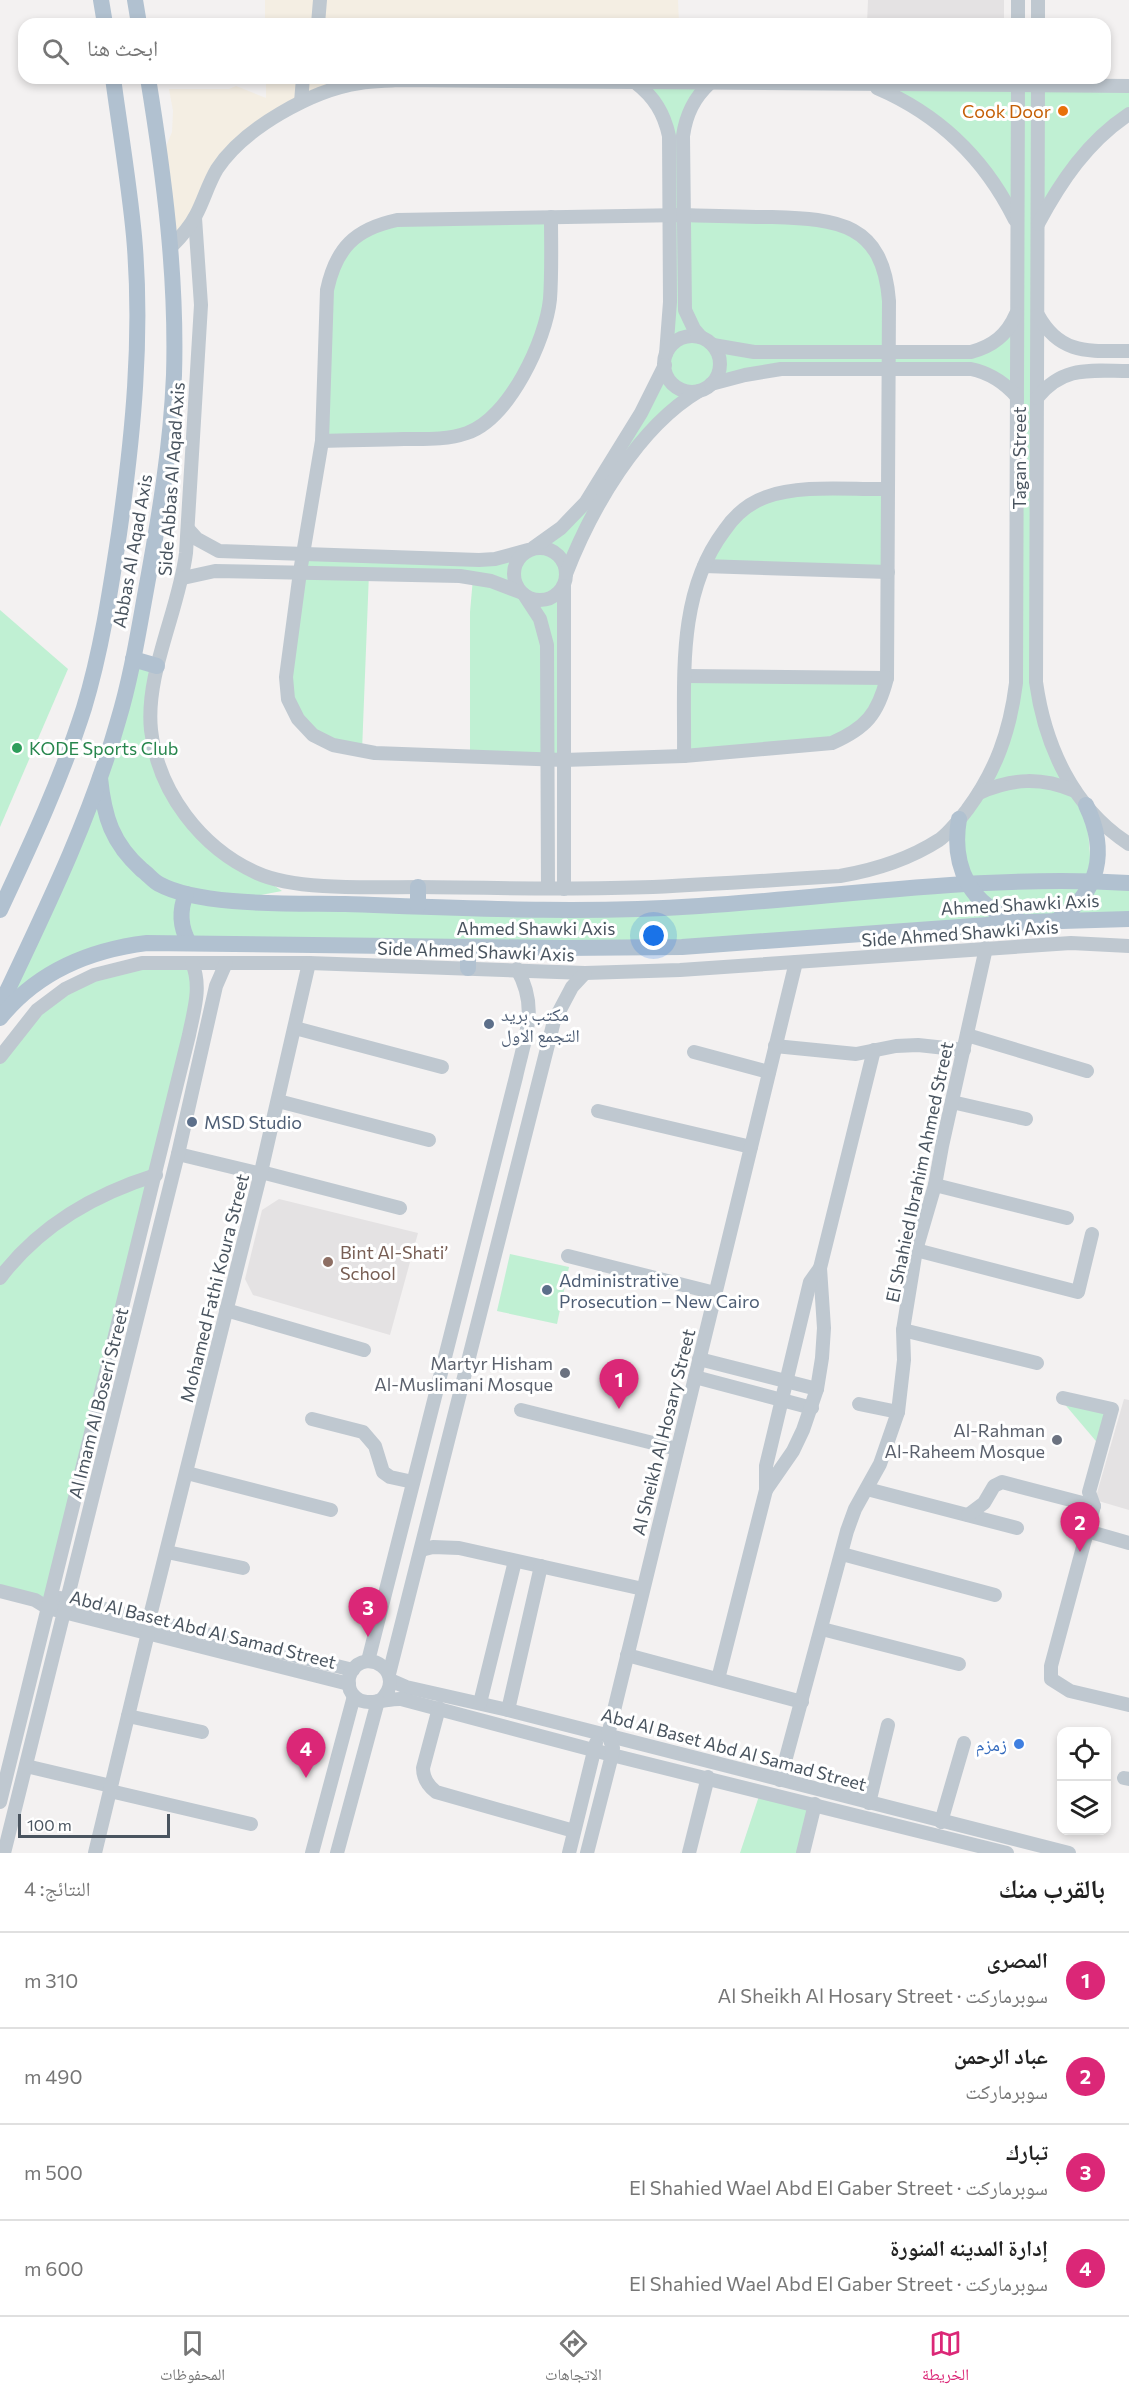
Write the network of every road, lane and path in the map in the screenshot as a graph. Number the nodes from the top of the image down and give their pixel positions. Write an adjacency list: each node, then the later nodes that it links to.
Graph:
1 (101, 0): 6 (main road)
2 (135, 0): 7 (main road)
3 (320, 0): 8 (street)
4 (1018, 0): 9 (street)
5 (1038, 0): 10 (street)
6 (104, 18)
7 (138, 18)
8 (318, 18)
9 (1018, 18)
10 (1038, 18)
11 (114, 84): 79 (main road, Abbas Al Aqad Axis)
12 (149, 84): 31 (main road, Abbas Al Aqad Axis)
13 (302, 84): 24 (street)
14 (355, 84): 24 (street)
15 (637, 84): 26 (street)
16 (709, 84): 26 (street)
17 (790, 84): 22 (street)
18 (919, 84): 22 (street)
19 (1018, 84): 29 (street, Tagan Street)
20 (1038, 84): 30 (street, Tagan Street)
21 (1068, 84): 23 (street)
22 (869, 85): 29 (street)
23 (1129, 86)
24 (301, 102): 28 (street)
25 (1129, 114): 30 (street)
26 (677, 215): 27 (street); 36 (street); 37 (street); 39 (street)
27 (551, 216): 45 (street); 45 (street)
28 (195, 218): 31 (street); 47 (street, Side Abbas Al Aqad Axis)
29 (1017, 225): 33 (street, Tagan Street)
30 (1037, 225): 32 (street, Tagan Street)
31 (171, 248): 58 (main road, Abbas Al Aqad Axis)
32 (1037, 254): 33 (street); 35 (street, Tagan Street)
33 (1017, 255): 34 (street, Tagan Street)
34 (1017, 312): 37 (street); 43 (street, Tagan Street)
35 (1037, 313): 38 (street); 44 (street, Tagan Street)
36 (707, 341): 37 (street); 39 (street); 42 (street)
37 (889, 351): 40 (street)
38 (1129, 351)
39 (666, 359): 42 (street); 48 (street)
40 (889, 369): 42 (street); 43 (street); 46 (street)
41 (1129, 371): 44 (street)
42 (705, 388): 54 (street)
43 (1017, 398): 56 (street, Tagan Street)
44 (1037, 398): 57 (street, Tagan Street)
45 (322, 441): 49 (street)
46 (888, 489): 50 (street); 51 (street)
47 (188, 529): 49 (street); 53 (street, Side Abbas Al Aqad Axis)
48 (530, 549): 49 (street); 54 (street); 55 (street)
49 (304, 554): 52 (street)
50 (704, 566): 51 (street); 60 (street)
51 (888, 572): 61 (street)
52 (300, 573): 53 (street); 55 (street); 63 (street)
53 (183, 578): 59 (street, Side Abbas Al Aqad Axis)
54 (565, 580): 55 (street); 64 (street)
55 (522, 594): 63 (street)
56 (1016, 652): 57 (street); 67 (street, Tagan Street)
57 (1036, 652): 66 (street, Tagan Street)
58 (133, 659): 59 (main road); 65 (main road, Abbas Al Aqad Axis)
59 (157, 666): 74 (street, Side Abbas Al Aqad Axis)
60 (685, 676): 61 (street); 62 (street)
61 (887, 678): 62 (street)
62 (684, 756): 64 (street)
63 (548, 760): 64 (street); 75 (street)
64 (564, 760): 76 (street)
65 (100, 778): 77 (main road, Ahmed Shawki Axis); 94 (main road, Abbas Al Aqad Axis)
66 (1075, 790): 67 (street); 68 (street, Tagan Street)
67 (979, 794): 69 (street, Tagan Street)
68 (1086, 805): 70 (street, Tagan Street); 71 (main road)
69 (959, 819): 73 (main road); 76 (street)
70 (1129, 844)
71 (1092, 881): 72 (main road, Ahmed Shawki Axis); 73 (main road, Ahmed Shawki Axis); 81 (main road)
72 (1129, 883)
73 (969, 885): 78 (main road, Ahmed Shawki Axis); 82 (main road)
74 (418, 887): 75 (street); 78 (main road)
75 (548, 888): 76 (street)
76 (564, 889)
77 (186, 894): 78 (main road, Ahmed Shawki Axis); 83 (main road)
78 (418, 906)
79 (0, 909)
80 (1129, 919): 81 (main road, Ahmed Shawki Axis)
81 (1056, 921): 82 (main road, Ahmed Shawki Axis)
82 (1028, 922): 85 (main road, Ahmed Shawki Axis)
83 (189, 943): 85 (main road, Ahmed Shawki Axis); 95 (main road, Ahmed Shawki Axis)
84 (1129, 946): 86 (street, Side Ahmed Shawki Axis)
85 (468, 947): 91 (main road)
86 (986, 948): 87 (street, Side Ahmed Shawki Axis); 97 (street, El Shahied Ibrahim Ahmed Street)
87 (796, 962): 93 (street, Side Ahmed Shawki Axis); 98 (street, Al Sheikh Al Hosary Street)
88 (192, 963): 89 (street, Side Ahmed Shawki Axis); 102 (street, Side Ahmed Shawki Axis); 116 (street, Al Imam Al Boseri Street)
89 (226, 963): 90 (street, Side Ahmed Shawki Axis); 114 (street, Al Imam Al Boseri Street)
90 (309, 963): 91 (street, Side Ahmed Shawki Axis); 96 (street, Mohamed Fathi Koura Street)
91 (468, 968): 92 (street, Side Ahmed Shawki Axis)
92 (517, 969): 93 (street, Side Ahmed Shawki Axis); 106 (street)
93 (585, 973): 107 (street)
94 (0, 1006)
95 (0, 1018)
96 (295, 1028): 103 (street); 108 (street, Mohamed Fathi Koura Street)
97 (967, 1035): 100 (street, El Shahied Ibrahim Ahmed Street); 104 (street)
98 (776, 1046): 99 (street); 105 (street, Al Sheikh Al Hosary Street)
99 (874, 1050): 100 (street); 123 (street)
100 (964, 1050): 109 (street, El Shahied Ibrahim Ahmed Street)
101 (694, 1052): 105 (street)
102 (0, 1058)
103 (442, 1067)
104 (1087, 1071)
105 (769, 1072): 113 (street, Al Sheikh Al Hosary Street)
106 (516, 1077): 107 (street); 143 (street)
107 (539, 1083): 152 (street)
108 (278, 1101): 112 (street); 115 (street, Mohamed Fathi Koura Street)
109 (952, 1102): 111 (street); 117 (street, El Shahied Ibrahim Ahmed Street)
110 (598, 1111): 113 (street)
111 (1026, 1119)
112 (429, 1140)
113 (751, 1147): 125 (street, Al Sheikh Al Hosary Street)
114 (178, 1154): 115 (street); 164 (street, Al Imam Al Boseri Street)
115 (261, 1173): 118 (street); 126 (street, Mohamed Fathi Koura Street)
116 (156, 1175): 124 (street); 163 (street, Al Imam Al Boseri Street)
117 (935, 1185): 119 (street); 121 (street, El Shahied Ibrahim Ahmed Street)
118 (400, 1208)
119 (1067, 1218)
120 (1092, 1234): 121 (street)
121 (916, 1250): 127 (street, El Shahied Ibrahim Ahmed Street)
122 (568, 1256): 125 (street)
123 (820, 1268): 132 (street); 133 (street)
124 (0, 1278)
125 (715, 1293): 129 (street, Al Sheikh Al Hosary Street)
126 (226, 1310): 128 (street); 142 (street, Mohamed Fathi Koura Street)
127 (903, 1330): 130 (street); 139 (street, El Shahied Ibrahim Ahmed Street)
128 (364, 1350)
129 (699, 1359): 131 (street, Al Sheikh Al Hosary Street); 132 (street)
130 (1037, 1362)
131 (695, 1377): 135 (street); 141 (street, Al Sheikh Al Hosary Street)
132 (787, 1382): 133 (street); 135 (street)
133 (817, 1389): 137 (street)
134 (1063, 1398): 146 (street)
135 (782, 1400): 137 (street); 145 (street)
136 (859, 1404): 139 (street)
137 (812, 1408): 145 (street)
138 (521, 1410): 141 (street)
139 (898, 1412): 144 (street, El Shahied Ibrahim Ahmed Street)
140 (312, 1419): 143 (street)
141 (677, 1449): 160 (street, Al Sheikh Al Hosary Street)
142 (187, 1473): 147 (street); 153 (street, Mohamed Fathi Koura Street)
143 (413, 1482): 155 (street)
144 (867, 1489): 148 (street); 154 (street, El Shahied Ibrahim Ahmed Street)
145 (766, 1490): 172 (street)
146 (1094, 1506): 148 (street); 150 (street)
147 (331, 1510)
148 (968, 1515): 149 (street)
149 (1017, 1528)
150 (1087, 1531): 151 (street); 177 (street)
151 (1129, 1543)
152 (421, 1550): 156 (street); 157 (street)
153 (167, 1552): 159 (street); 165 (street, Mohamed Fathi Koura Street)
154 (842, 1554): 162 (street); 166 (street, El Shahied Ibrahim Ahmed Street)
155 (393, 1560): 157 (street); 168 (street)
156 (515, 1561): 158 (street); 176 (street)
157 (417, 1565): 171 (street)
158 (541, 1566): 160 (street); 179 (street)
159 (243, 1568)
160 (643, 1589): 167 (street, Al Sheikh Al Hosary Street)
161 (0, 1591): 163 (street)
162 (995, 1595)
163 (49, 1602): 164 (street, Abd Al Baset Abd Al Samad Street); 191 (street, Al Imam Al Boseri Street)
164 (66, 1606): 165 (street, Abd Al Baset Abd Al Samad Street); 187 (street, Al Imam Al Boseri Street)
165 (148, 1627): 170 (street, Abd Al Baset Abd Al Samad Street); 173 (street, Abd Al Baset Abd Al Samad Street); 180 (street, Mohamed Fathi Koura Street)
166 (822, 1629): 169 (street); 175 (street, El Shahied Ibrahim Ahmed Street)
167 (627, 1655): 172 (street); 183 (street, Al Sheikh Al Hosary Street)
168 (368, 1661): 170 (street); 171 (street)
169 (959, 1664)
170 (353, 1670): 173 (street)
171 (390, 1677): 174 (street); 176 (street, Abd Al Baset Abd Al Samad Street)
172 (718, 1679): 175 (street)
173 (351, 1690): 174 (street); 199 (street)
174 (380, 1701): 178 (street, Abd Al Baset Abd Al Samad Street); 200 (street)
175 (802, 1702): 189 (street, El Shahied Ibrahim Ahmed Street)
176 (480, 1703): 179 (street, Abd Al Baset Abd Al Samad Street)
177 (1129, 1706)
178 (439, 1708): 185 (street, Abd Al Baset Abd Al Samad Street); 196 (street)
179 (508, 1710): 183 (street, Abd Al Baset Abd Al Samad Street)
180 (128, 1716): 182 (street); 190 (street, Mohamed Fathi Koura Street)
181 (888, 1725): 192 (street)
182 (202, 1732)
183 (608, 1735): 185 (street); 186 (street, Al Sheikh Al Hosary Street); 189 (street, Abd Al Baset Abd Al Samad Street)
184 (964, 1743): 194 (street)
185 (593, 1750): 186 (street, Abd Al Baset Abd Al Samad Street); 196 (street)
186 (612, 1755): 188 (street, Abd Al Baset Abd Al Samad Street); 202 (street, Al Sheikh Al Hosary Street)
187 (26, 1766): 190 (street); 197 (street, Al Imam Al Boseri Street)
188 (708, 1777): 193 (street, Abd Al Baset Abd Al Samad Street); 203 (street)
189 (780, 1780): 192 (street, Abd Al Baset Abd Al Samad Street)
190 (110, 1788): 195 (street); 198 (street, Mohamed Fathi Koura Street)
191 (0, 1802)
192 (869, 1803): 194 (street, Abd Al Baset Abd Al Samad Street)
193 (815, 1804): 204 (street); 205 (street, Abd Al Baset Abd Al Samad Street)
194 (941, 1821): 206 (street, Abd Al Baset Abd Al Samad Street)
195 (251, 1824)
196 (574, 1831): 201 (street)
197 (4, 1853)
198 (95, 1853)
199 (312, 1853)
200 (338, 1853)
201 (569, 1853)
202 (587, 1853)
203 (689, 1853)
204 (802, 1853)
205 (1007, 1853)
206 (1069, 1853)

